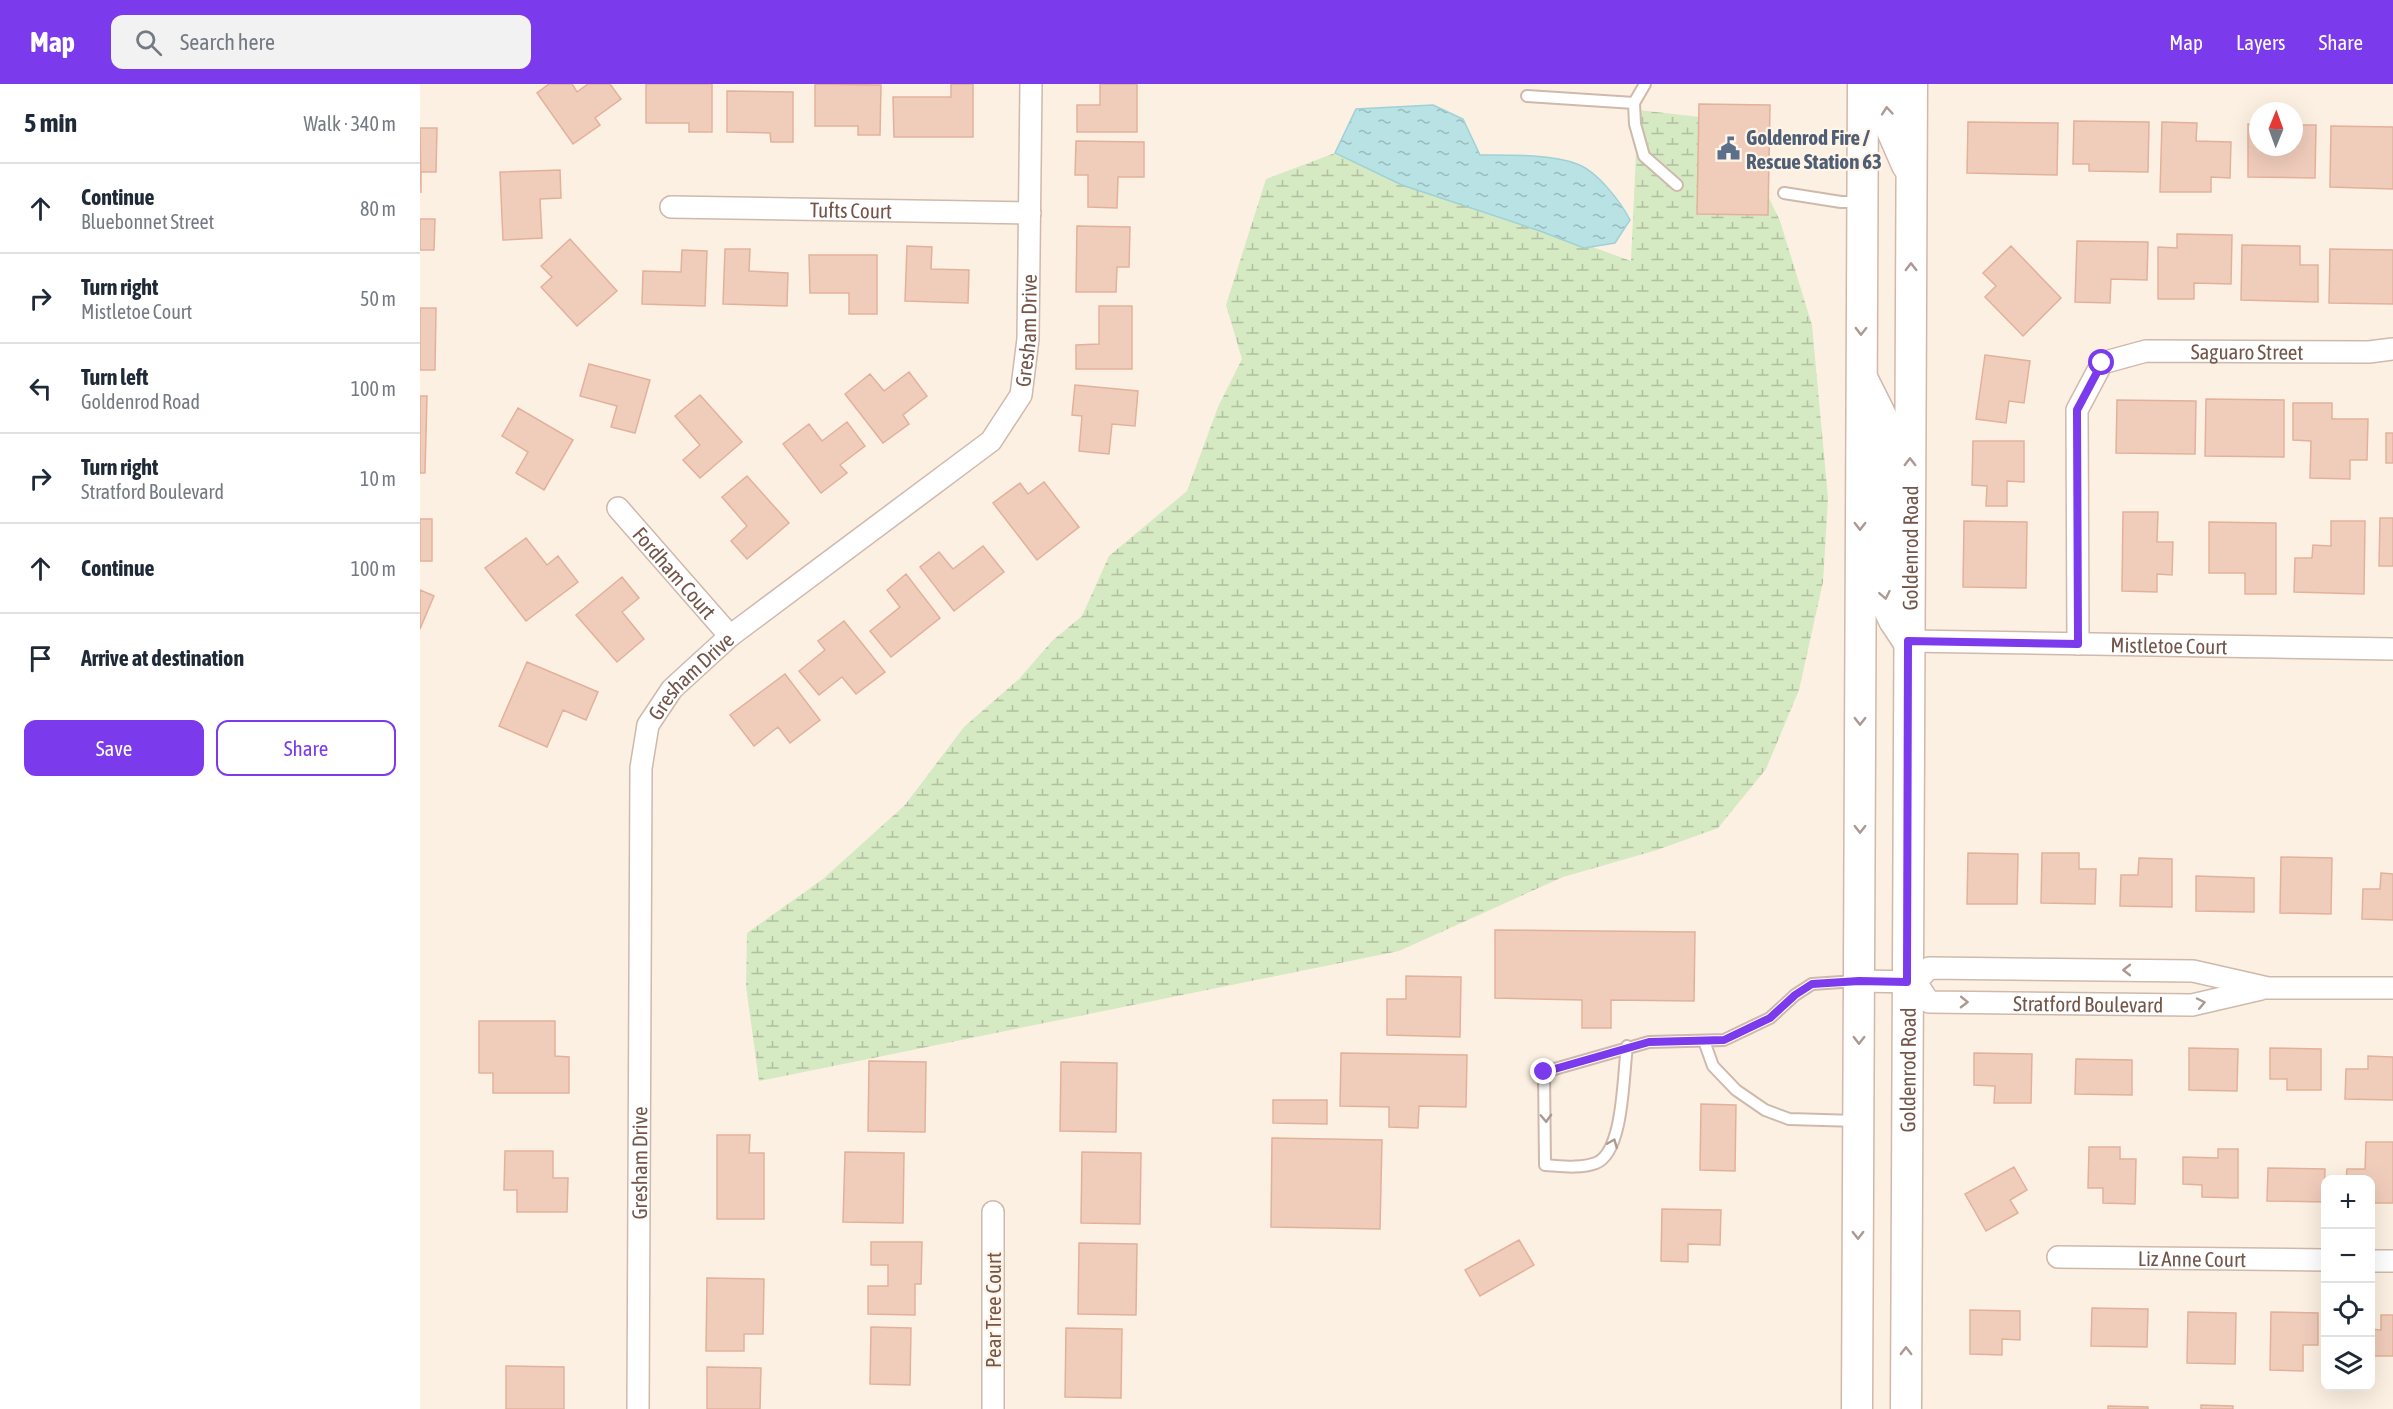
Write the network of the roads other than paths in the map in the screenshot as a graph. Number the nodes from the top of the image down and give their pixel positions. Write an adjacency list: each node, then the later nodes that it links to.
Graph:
1 (1032, 84): 13 (street, Gresham Drive)
2 (1645, 84): 7 (lane)
3 (1863, 84): 11 (main road)
4 (1886, 84): 8 (main road, one-way to 4)
5 (1912, 84): 8 (main road, Goldenrod Road)
6 (1527, 96): 7 (lane)
7 (1634, 103): 9 (lane)
8 (1912, 176): 18 (main road, Goldenrod Road, one-way to 8)
9 (1677, 185)
10 (1784, 193): 11 (lane)
11 (1863, 202): 15 (main road, one-way to 15)
12 (671, 207): 13 (street, Tufts Court)
13 (1030, 213): 17 (street, Gresham Drive)
14 (2393, 349): 19 (street, Saguaro Street)
15 (1861, 374): 18 (main road, one-way to 18); 21 (main road, one-way to 21)
16 (618, 508): 17 (street, Fordham Court)
17 (730, 636): 33 (street, Gresham Drive)
18 (1908, 641): 19 (street, Mistletoe Court); 22 (main road, Goldenrod Road)
19 (2078, 644): 20 (street, Mistletoe Court)
20 (2393, 649)
21 (1859, 981): 22 (street); 25 (lane); 27 (main road, one-way to 27)
22 (1912, 982): 23 (street, Stratford Boulevard, one-way to 22); 23 (street, Stratford Boulevard, one-way to 23); 36 (main road, Goldenrod Road, one-way to 22)
23 (2268, 988): 24 (street, Stratford Boulevard)
24 (2393, 988)
25 (1704, 1041): 26 (lane); 27 (lane)
26 (1627, 1046): 26 (lane, one-way to 26)
27 (1858, 1121): 35 (main road, one-way to 35)
28 (993, 1212): 34 (street, Pear Tree Court)
29 (2058, 1257): 30 (street, Liz Anne Court)
30 (2321, 1260)
31 (2375, 1261): 32 (street)
32 (2393, 1261)
33 (638, 1409)
34 (993, 1409)
35 (1857, 1409)
36 (1906, 1409)

